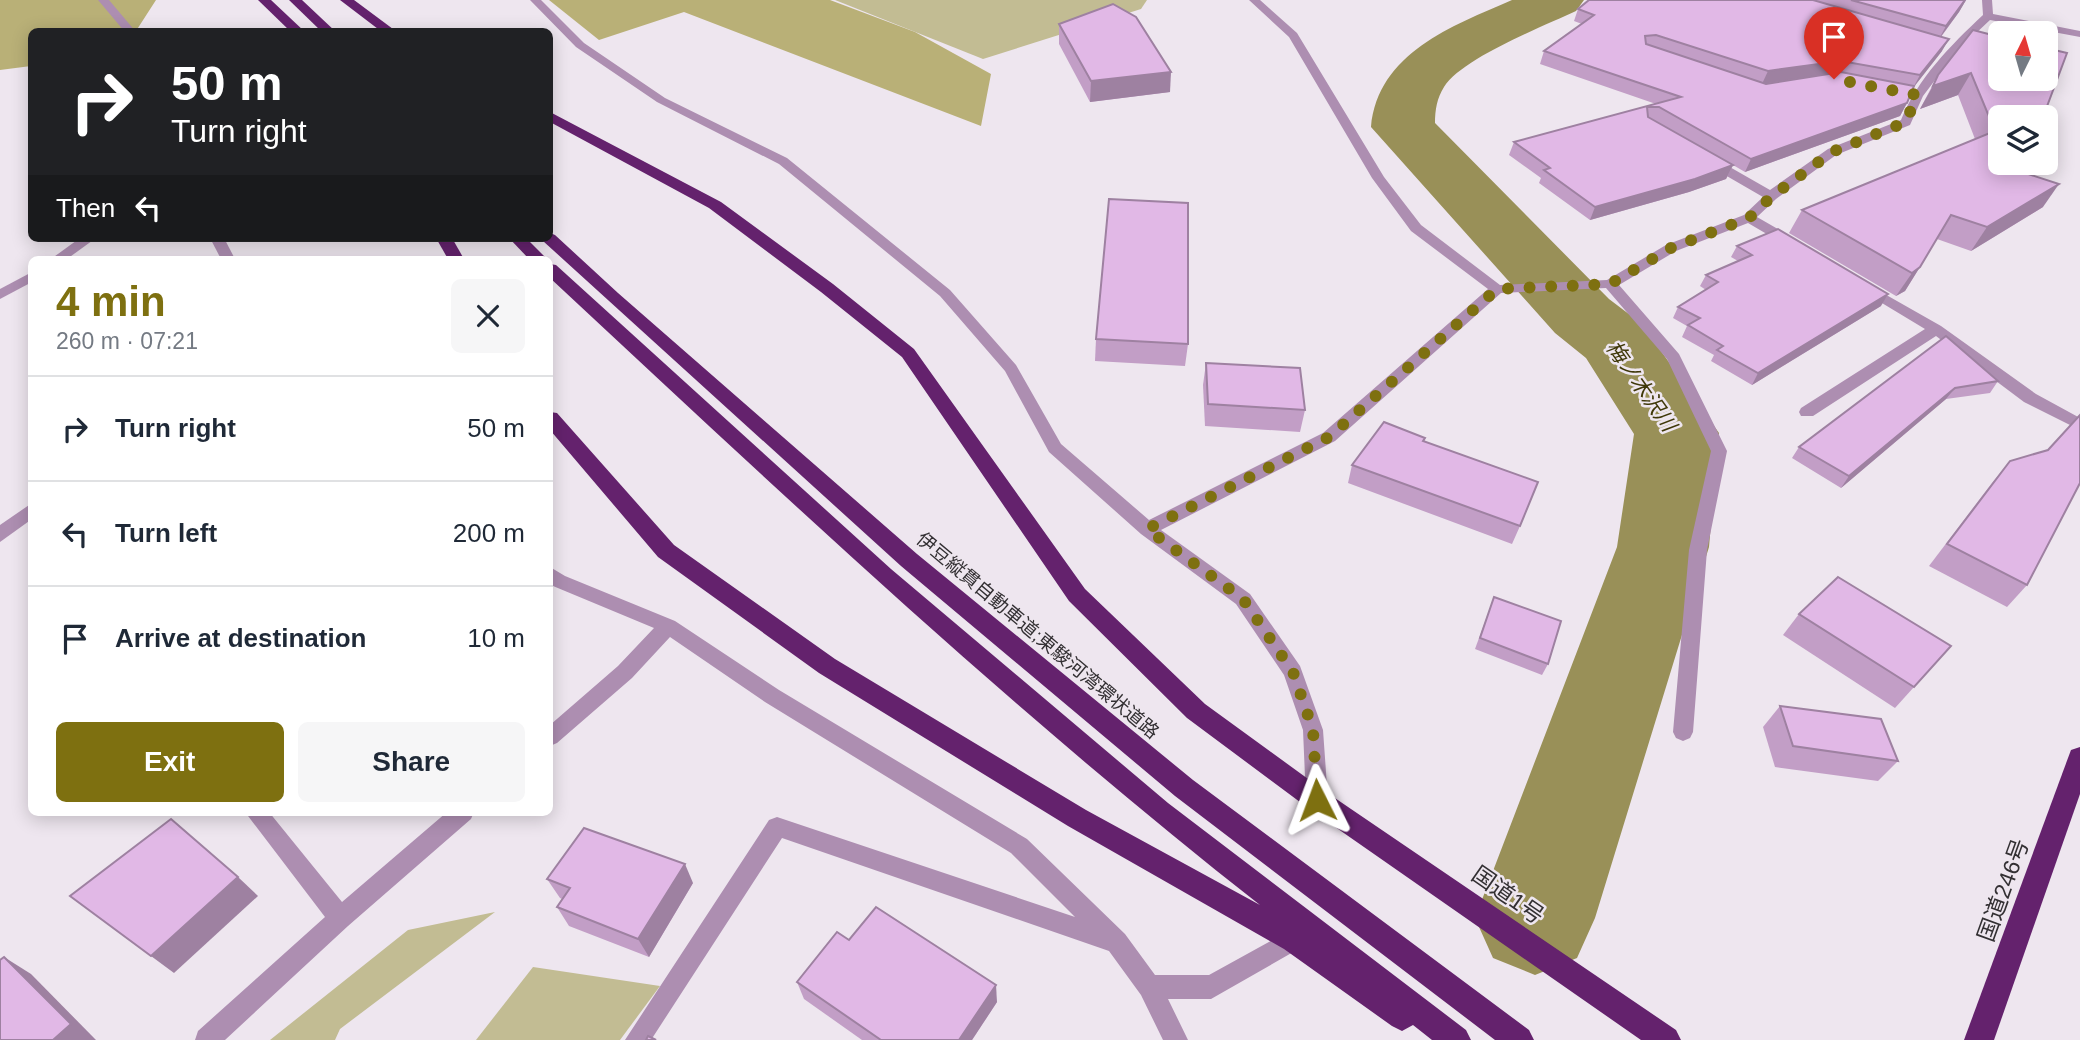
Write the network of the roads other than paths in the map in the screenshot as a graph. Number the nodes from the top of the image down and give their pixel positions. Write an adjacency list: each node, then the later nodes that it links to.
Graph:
1 (103, 0): 9 (street)
2 (264, 0): 10 (highway)
3 (295, 0): 11 (highway)
4 (346, 0): 12 (highway)
5 (535, 0): 37 (street)
6 (1254, 0): 30 (street)
7 (1987, 0): 8 (street)
8 (1988, 16): 13 (street); 15 (street)
9 (128, 28)
10 (295, 28)
11 (326, 28)
12 (385, 28)
13 (2080, 34)
14 (1939, 46): 15 (street)
15 (1953, 50): 18 (street)
16 (553, 118): 44 (highway, 国道1号)
17 (1693, 151): 18 (street)
18 (1771, 197): 19 (street)
19 (1749, 218): 23 (street); 29 (street)
20 (553, 241): 56 (highway, 伊豆縦貫自動車道;東駿河湾環状道路)
21 (83, 242): 24 (street)
22 (521, 242): 25 (highway)
23 (1805, 251)
24 (62, 256)
25 (536, 256)
26 (553, 272): 55 (highway)
27 (1849, 277): 32 (street)
28 (28, 278): 31 (street)
29 (1602, 285): 30 (street); 41 (street)
30 (1505, 289): 37 (street)
31 (0, 295)
32 (1936, 330): 33 (street); 35 (street)
33 (1807, 412)
34 (553, 421): 48 (highway)
35 (2080, 425)
36 (28, 512): 38 (street)
37 (1147, 529): 44 (street)
38 (0, 535)
39 (553, 576): 40 (street)
40 (668, 626): 42 (street); 49 (street)
41 (1683, 732)
42 (553, 734)
43 (2080, 758): 58 (highway, 国道246号)
44 (1317, 800): 57 (highway, 国道1号)
45 (259, 816): 47 (street)
46 (458, 816): 47 (street)
47 (340, 918): 51 (street)
48 (1294, 939): 50 (street); 54 (highway)
49 (1117, 942): 50 (street); 52 (street)
50 (1149, 987): 53 (street)
51 (207, 1040)
52 (637, 1040)
53 (1176, 1040)
54 (1436, 1040)
55 (1456, 1040)
56 (1519, 1040)
57 (1666, 1040)
58 (1979, 1040)

